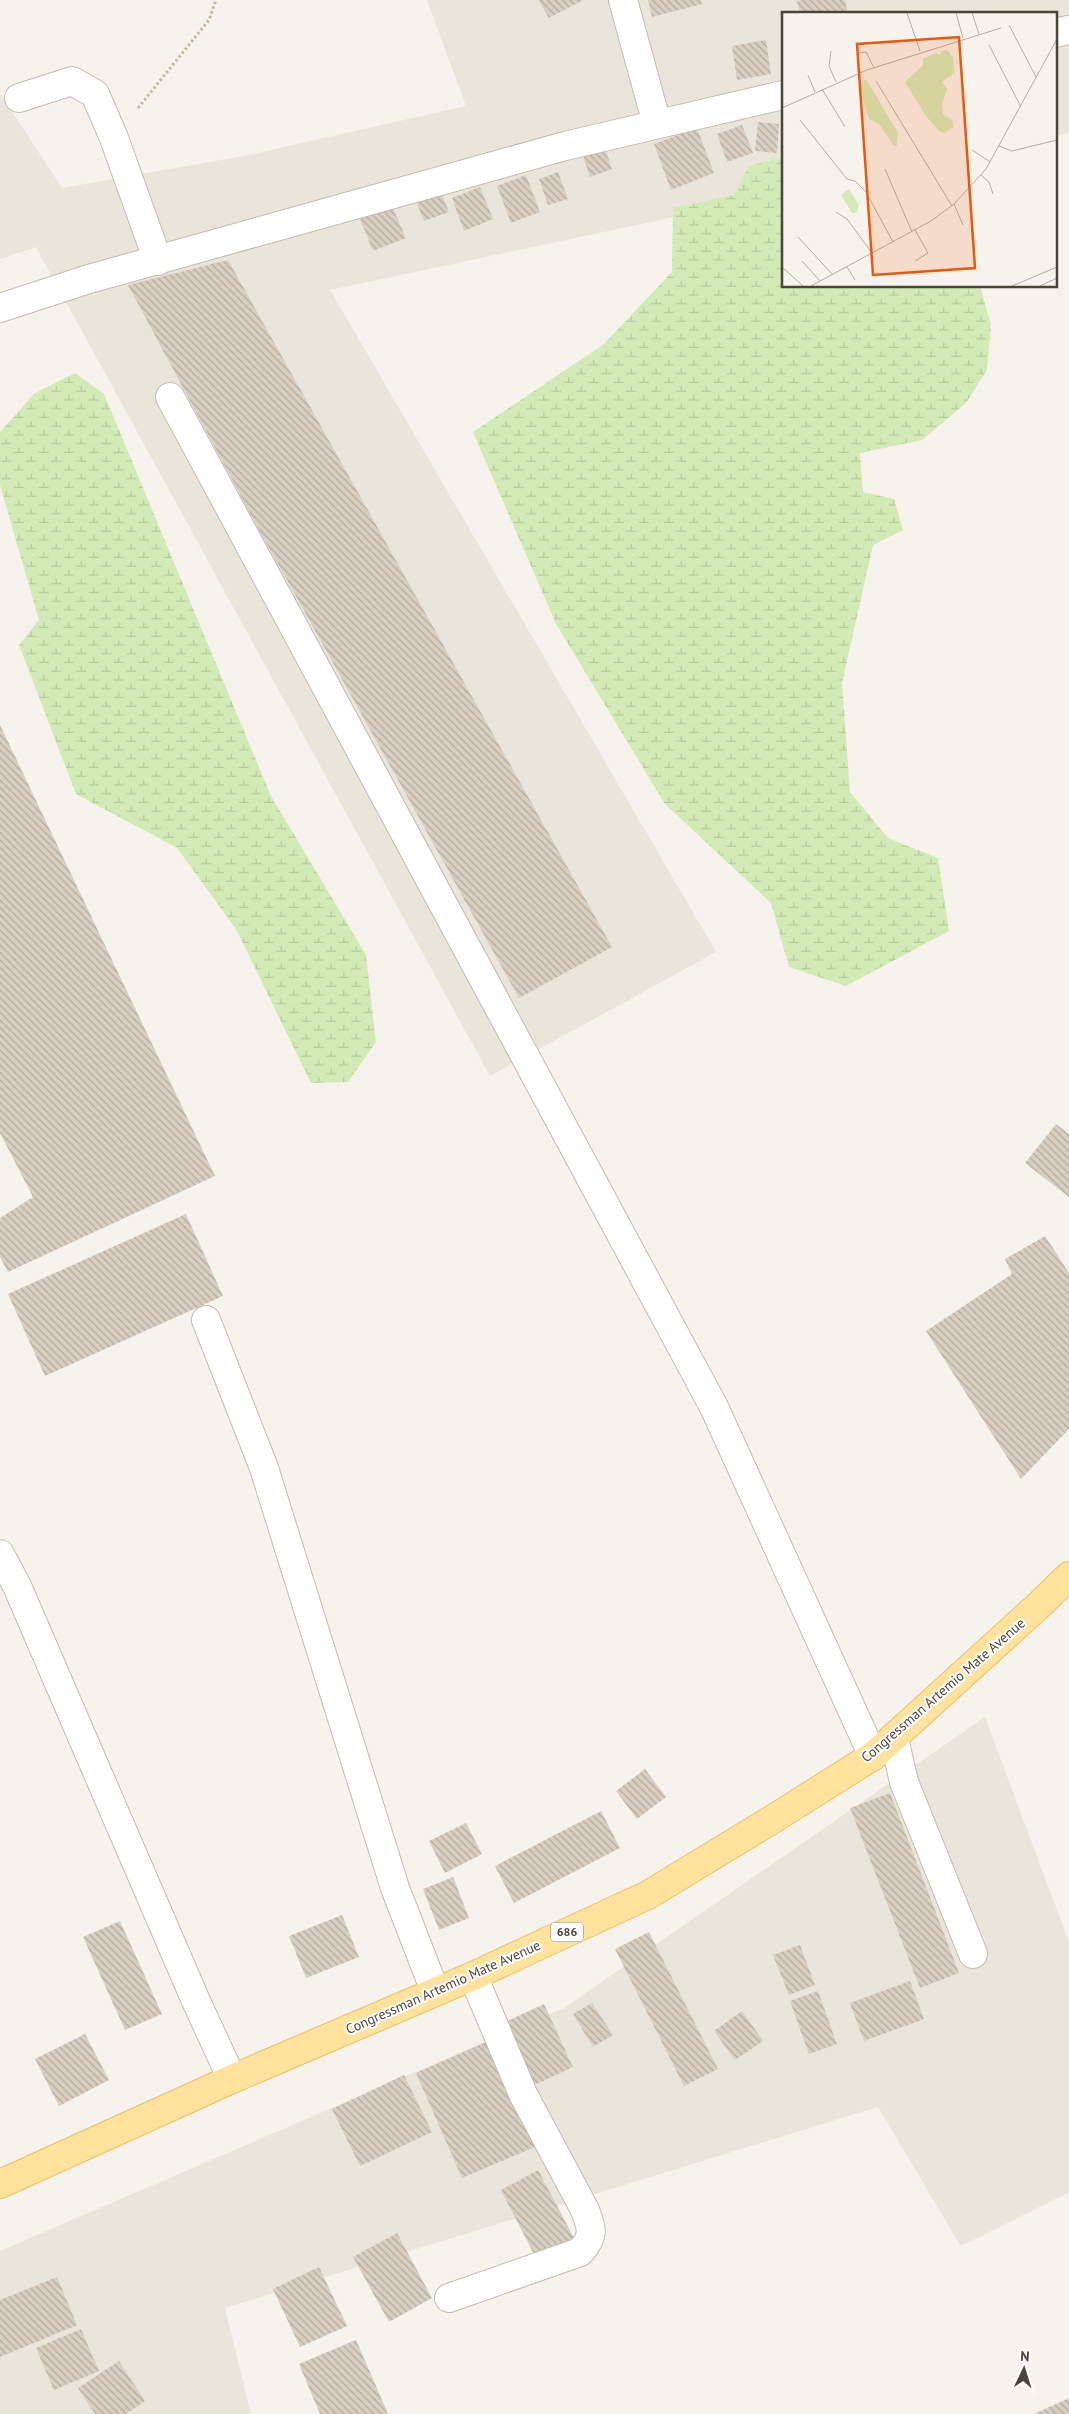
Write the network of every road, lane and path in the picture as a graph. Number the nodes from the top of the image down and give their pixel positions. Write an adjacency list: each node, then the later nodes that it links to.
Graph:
1 (216, 0): 8 (path)
2 (623, 0): 7 (street)
3 (1069, 30): 4 (street)
4 (1056, 33)
5 (782, 95): 7 (street)
6 (20, 98): 8 (street)
7 (656, 124): 9 (street)
8 (114, 138): 9 (street)
9 (158, 261): 10 (street)
10 (0, 308)
11 (170, 396): 16 (street)
12 (206, 1320): 19 (street)
13 (0, 1554): 20 (street)
14 (1069, 1576): 15 (main road, Congressman Artemio Mate Avenue / 686)
15 (894, 1738): 16 (main road, Congressman Artemio Mate Avenue / 686); 17 (street)
16 (872, 1756): 18 (main road, Congressman Artemio Mate Avenue / 686)
17 (973, 1954)
18 (472, 1976): 19 (main road, Congressman Artemio Mate Avenue / 686); 22 (street)
19 (434, 1991): 20 (main road, Congressman Artemio Mate Avenue / 686)
20 (232, 2079): 21 (main road, Congressman Artemio Mate Avenue / 686)
21 (2, 2180)
22 (449, 2298)

